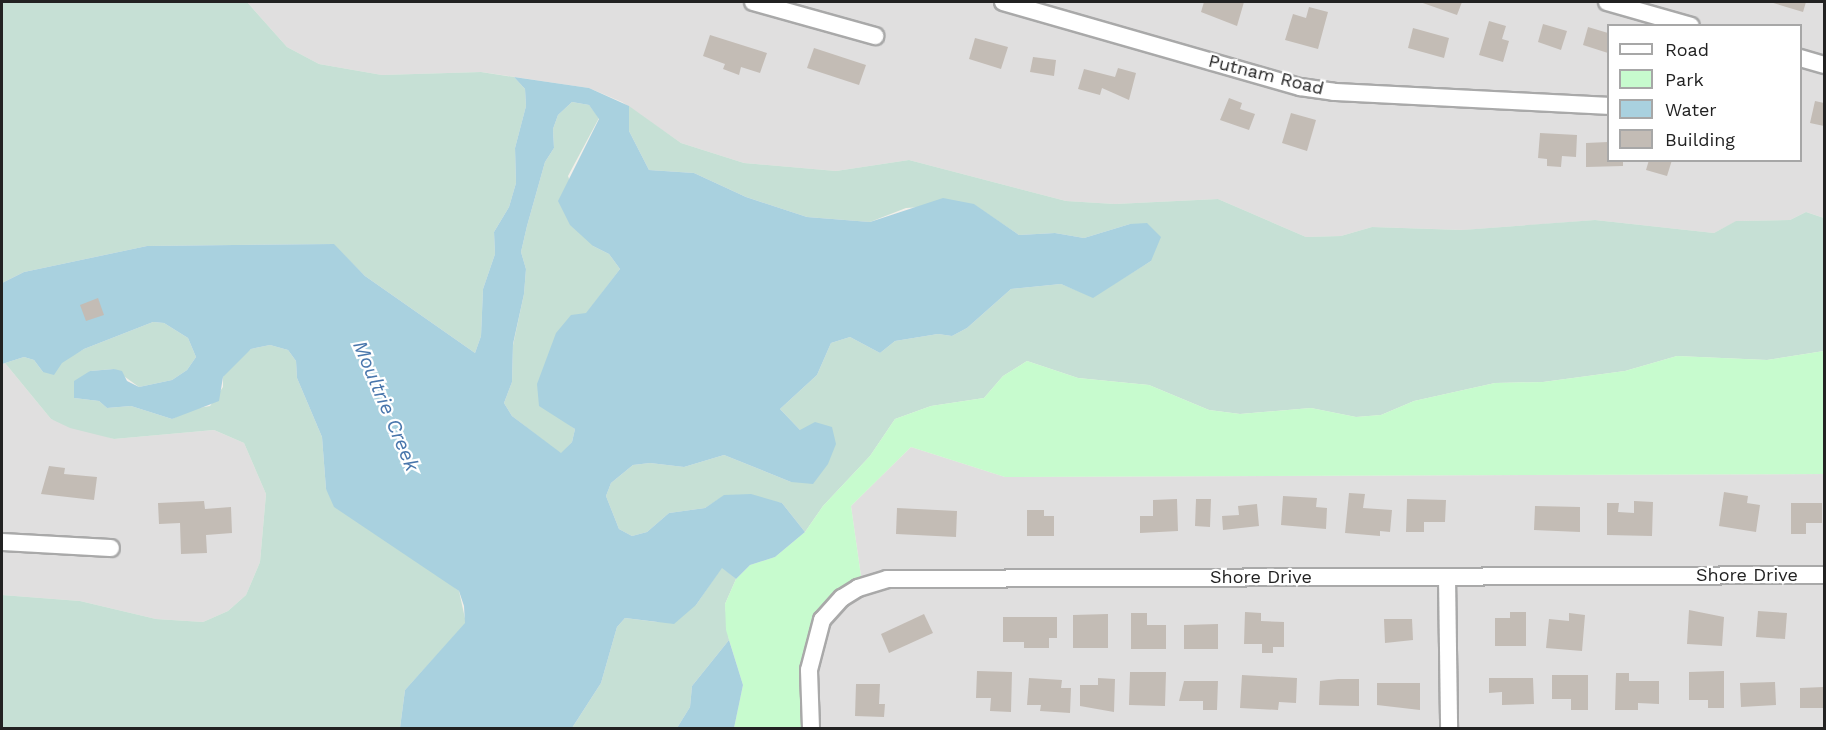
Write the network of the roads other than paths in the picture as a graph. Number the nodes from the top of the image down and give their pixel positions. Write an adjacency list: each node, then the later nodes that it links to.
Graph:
1 (753, 2): 5 (street)
2 (1003, 2): 8 (street, Putnam Road)
3 (1608, 2): 4 (street)
4 (1684, 24)
5 (875, 36)
6 (1802, 58): 7 (street)
7 (1824, 64)
8 (1607, 106)
9 (2, 542): 10 (street)
10 (111, 548)
11 (1824, 575): 12 (street, Shore Drive)
12 (1447, 577): 13 (street, Shore Drive); 14 (street)
13 (811, 729)
14 (1449, 729)

